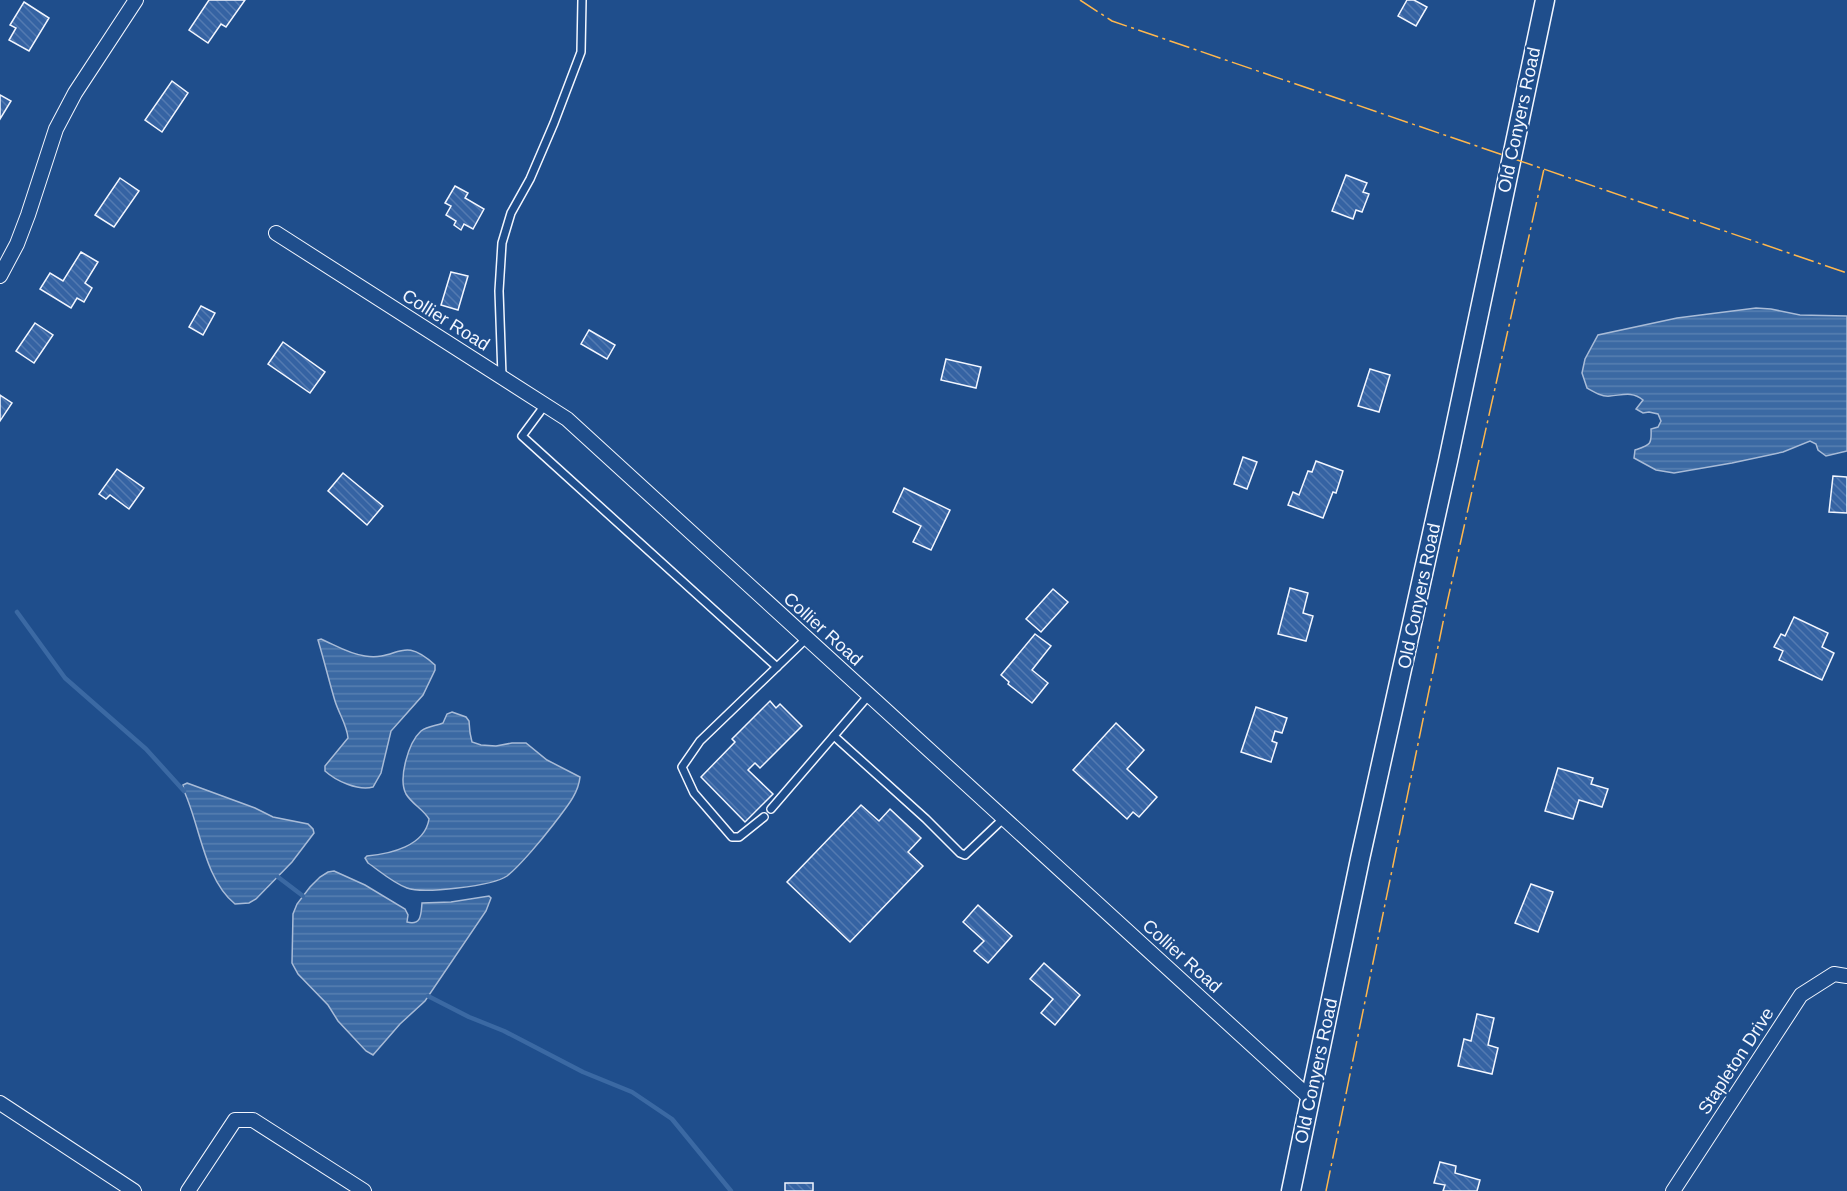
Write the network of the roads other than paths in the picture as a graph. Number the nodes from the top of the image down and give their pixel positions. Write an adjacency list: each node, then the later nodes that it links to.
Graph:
1 (136, 0): 5 (street)
2 (582, 0): 6 (lane)
3 (1545, 0): 16 (street, Old Conyers Road)
4 (276, 233): 6 (street, Collier Road)
5 (0, 276)
6 (502, 376): 7 (street, Collier Road)
7 (545, 405): 8 (street, Collier Road); 9 (lane)
8 (807, 638): 9 (lane); 10 (street, Collier Road)
9 (777, 667): 13 (lane)
10 (869, 695): 11 (lane); 14 (street, Collier Road)
11 (834, 736): 12 (lane); 14 (lane)
12 (771, 809)
13 (764, 817)
14 (1004, 818): 16 (street, Collier Road)
15 (1847, 976): 22 (street, Stapleton Drive)
16 (1310, 1098): 21 (street, Old Conyers Road)
17 (0, 1103): 18 (street)
18 (134, 1191)
19 (188, 1191): 20 (street)
20 (364, 1191)
21 (1291, 1191)
22 (1673, 1191)

